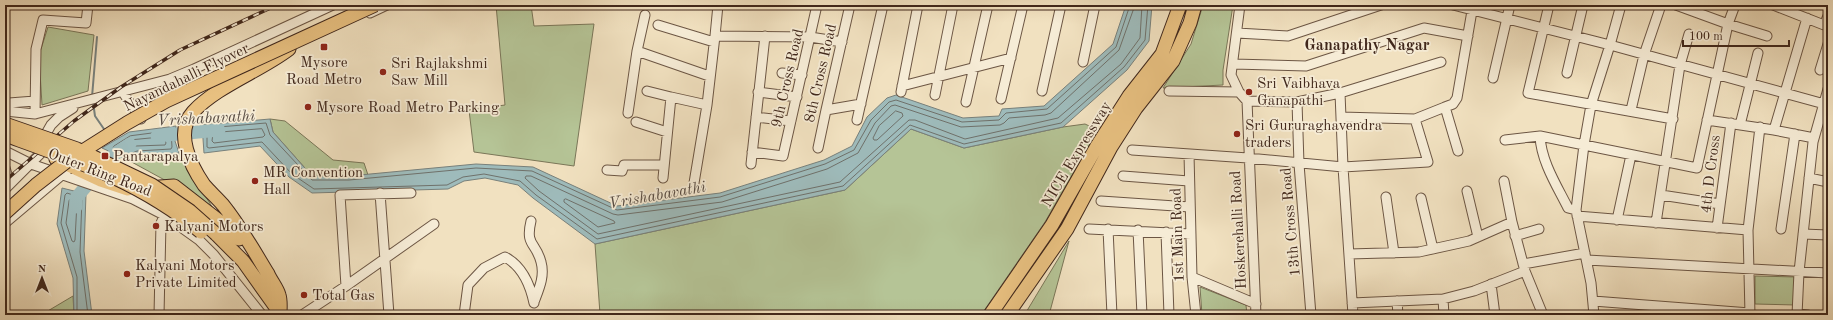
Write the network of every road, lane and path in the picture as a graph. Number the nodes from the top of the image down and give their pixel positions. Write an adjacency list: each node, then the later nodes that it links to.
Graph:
1 (88, 5): 84 (street)
2 (333, 5): 74 (street)
3 (358, 5): 156 (highway, Nayandahalli Flyover, bridge)
4 (375, 5): 159 (highway, Nayandahalli Flyover, bridge)
5 (386, 5): 49 (street)
6 (718, 5): 45 (street)
7 (817, 5): 44 (street, 9th Cross Road)
8 (850, 5): 46 (street, 8th Cross Road)
9 (883, 5): 90 (street)
10 (918, 5): 66 (street)
11 (953, 5): 67 (street)
12 (988, 5): 59 (street)
13 (1023, 5): 53 (street)
14 (1061, 5): 75 (street)
15 (1095, 5): 55 (street)
16 (1180, 5): 207 (highway, NICE Expressway)
17 (1195, 5): 208 (highway, NICE Expressway)
18 (1240, 5): 38 (street)
19 (1381, 5): 38 (street)
20 (1452, 5): 29 (street)
21 (1510, 5): 32 (street)
22 (1549, 5): 37 (street)
23 (1583, 5): 42 (street)
24 (1621, 5): 48 (street)
25 (1661, 5): 52 (street)
26 (1676, 5): 34 (street)
27 (1735, 5): 34 (street)
28 (1773, 5): 33 (street)
29 (1473, 7): 32 (street); 41 (street)
30 (645, 15): 50 (street)
31 (1828, 16): 36 (street)
32 (1507, 18): 37 (street); 68 (street)
33 (1807, 18): 36 (street); 78 (street)
34 (1728, 24): 43 (street); 64 (street)
35 (658, 25): 45 (street)
36 (1826, 26)
37 (1544, 28): 42 (street); 93 (street)
38 (1237, 33): 57 (street)
39 (1690, 34): 58 (street)
40 (764, 36): 44 (street); 45 (street); 76 (street)
41 (1468, 36): 57 (street); 94 (street)
42 (1576, 36): 48 (street); 62 (street)
43 (1767, 36)
44 (810, 37): 46 (street); 63 (street, 9th Cross Road)
45 (714, 39): 65 (street)
46 (842, 42): 95 (street, 8th Cross Road)
47 (1828, 44): 54 (street)
48 (1610, 45): 52 (street); 93 (street)
49 (289, 49): 102 (street); 187 (highway)
50 (637, 51): 65 (street); 98 (street)
51 (1758, 53): 70 (street)
52 (1644, 55): 58 (street); 96 (street)
53 (1011, 58): 59 (street); 83 (street)
54 (1826, 59): 60 (street)
55 (1083, 62)
56 (1441, 62): 79 (street)
57 (1233, 64): 77 (street)
58 (1680, 65): 64 (street); 104 (street)
59 (974, 67): 67 (street); 88 (street)
60 (1820, 70)
61 (782, 73): 63 (street)
62 (1567, 73)
63 (802, 74): 82 (street, 9th Cross Road)
64 (1717, 75): 70 (street); 106 (street)
65 (709, 76): 92 (street)
66 (903, 77): 67 (street); 69 (street)
67 (939, 77): 80 (street)
68 (1493, 78)
69 (914, 79)
70 (1749, 84): 78 (street); 111 (street)
71 (1828, 89): 91 (street)
72 (647, 90): 81 (street)
73 (1169, 90): 77 (street)
74 (122, 91): 87 (street); 102 (street)
75 (1042, 91)
76 (758, 92): 82 (street); 100 (street)
77 (1239, 92): 85 (street)
78 (1784, 93): 91 (street); 113 (street)
79 (1340, 94): 89 (street); 101 (street)
80 (935, 95)
81 (671, 97): 92 (street); 114 (street)
82 (796, 97): 107 (street, 9th Cross Road)
83 (1001, 99)
84 (35, 101): 86 (street); 99 (street)
85 (1247, 101): 89 (street); 129 (street, Hoskerehalli Road)
86 (5, 102)
87 (83, 102): 99 (street); 125 (street)
88 (966, 102)
89 (1297, 102): 133 (street, 13th Cross Road)
90 (861, 104): 95 (street); 105 (street)
91 (1825, 104): 118 (street)
92 (706, 105): 145 (street)
93 (1591, 105): 96 (street); 120 (street)
94 (1445, 107): 103 (street); 124 (street)
95 (826, 110): 121 (street, 8th Cross Road)
96 (1631, 110): 104 (street)
97 (5, 111): 99 (street)
98 (628, 113)
99 (35, 114)
100 (756, 117): 107 (street); 126 (street)
101 (1341, 117): 103 (street); 135 (street)
102 (141, 119): 138 (street)
103 (1415, 119): 135 (street)
104 (1673, 119): 130 (street)
105 (857, 120)
106 (1707, 120): 109 (street); 130 (street)
107 (791, 121): 126 (street, 9th Cross Road)
108 (636, 122): 114 (street)
109 (1731, 123): 111 (street); 157 (street, 4th D Cross)
110 (5, 124): 180 (highway, bridge)
111 (1740, 125): 112 (street)
112 (1760, 128): 113 (street); 174 (street)
113 (1774, 130): 115 (street)
114 (667, 132): 134 (street)
115 (1795, 134): 118 (street); 172 (street)
116 (5, 135): 180 (highway, bridge)
117 (1540, 136): 119 (street); 120 (street); 160 (street)
118 (1814, 138): 141 (street)
119 (1505, 140)
120 (1584, 145): 128 (street); 160 (street)
121 (818, 148)
122 (1132, 150): 127 (street)
123 (5, 151): 131 (street, Outer Ring Road)
124 (1458, 151)
125 (42, 152): 131 (street); 138 (highway)
126 (752, 152): 132 (street)
127 (1189, 154): 129 (street); 142 (street, 1st Main Road)
128 (1631, 155): 130 (street); 162 (street)
129 (1248, 158): 133 (street); 199 (street, Hoskerehalli Road)
130 (1666, 162): 152 (street)
131 (30, 164): 138 (street, Outer Ring Road); 147 (street)
132 (751, 164)
133 (1299, 164): 135 (street); 214 (street, 13th Cross Road)
134 (664, 165): 137 (street); 140 (street)
135 (1343, 167): 184 (street)
136 (5, 168): 147 (street)
137 (608, 170)
138 (73, 173): 146 (highway); 165 (street)
139 (1124, 176): 142 (street)
140 (662, 178)
141 (1809, 178): 144 (street); 177 (street)
142 (1189, 181): 158 (street, 1st Main Road)
143 (1504, 181): 164 (street)
144 (1828, 182)
145 (694, 183)
146 (103, 185): 148 (highway); 161 (street, Outer Ring Road)
147 (7, 186)
148 (180, 190): 161 (street); 187 (highway)
149 (1467, 191): 181 (street)
150 (380, 193): 151 (street); 186 (street); 194 (street)
151 (411, 193)
152 (1661, 195): 157 (street); 166 (street)
153 (1386, 197): 183 (street)
154 (1421, 198): 182 (street)
155 (1101, 201): 158 (street)
156 (5, 204)
157 (1720, 204): 168 (street, 4th D Cross)
158 (1190, 207): 176 (street, 1st Main Road)
159 (5, 213)
160 (1577, 213): 162 (street); 185 (street)
161 (164, 215): 201 (street); 202 (street, Outer Ring Road)
162 (1617, 220): 166 (street)
163 (531, 221): 206 (street)
164 (1512, 222): 179 (street); 181 (street)
165 (5, 223)
166 (1656, 223): 168 (street)
167 (434, 224): 186 (street)
168 (1717, 228): 174 (street)
169 (1089, 229): 170 (street)
170 (1108, 229): 173 (street); 209 (street)
171 (1539, 229): 179 (street)
172 (1781, 229)
173 (1138, 230): 175 (street); 210 (street)
174 (1748, 230): 189 (street)
175 (1166, 232): 176 (street); 211 (street)
176 (1191, 234): 192 (street, 1st Main Road)
177 (1803, 234): 178 (street); 190 (street)
178 (1828, 235)
179 (1515, 236): 188 (street)
180 (213, 237): 203 (highway)
181 (1478, 237): 182 (street)
182 (1433, 249): 183 (street)
183 (1394, 253): 184 (street)
184 (1349, 254): 198 (street)
185 (1586, 256): 188 (street); 189 (street); 197 (street)
186 (385, 259): 194 (street); 205 (street)
187 (260, 260): 203 (highway)
188 (1524, 268): 193 (street); 219 (street)
189 (1749, 269): 190 (street); 200 (street)
190 (1799, 272): 191 (street); 221 (street)
191 (1828, 274)
192 (1192, 276): 199 (street); 212 (street, 1st Main Road)
193 (1491, 284): 195 (street); 218 (street)
194 (346, 286): 204 (street)
195 (1443, 299): 196 (street); 217 (street)
196 (1397, 301): 198 (street); 216 (street)
197 (1593, 301): 200 (street); 220 (street)
198 (1352, 303): 215 (street)
199 (1256, 304): 213 (street, Hoskerehalli Road)
200 (1750, 314)
201 (159, 315)
202 (262, 315)
203 (277, 315)
204 (302, 315)
205 (389, 315)
206 (464, 315)
207 (990, 315)
208 (1007, 315)
209 (1112, 315)
210 (1142, 315)
211 (1169, 315)
212 (1196, 315)
213 (1256, 315)
214 (1312, 315)
215 (1354, 315)
216 (1398, 315)
217 (1444, 315)
218 (1495, 315)
219 (1543, 315)
220 (1594, 315)
221 (1797, 315): 222 (street)
222 (1808, 315)

